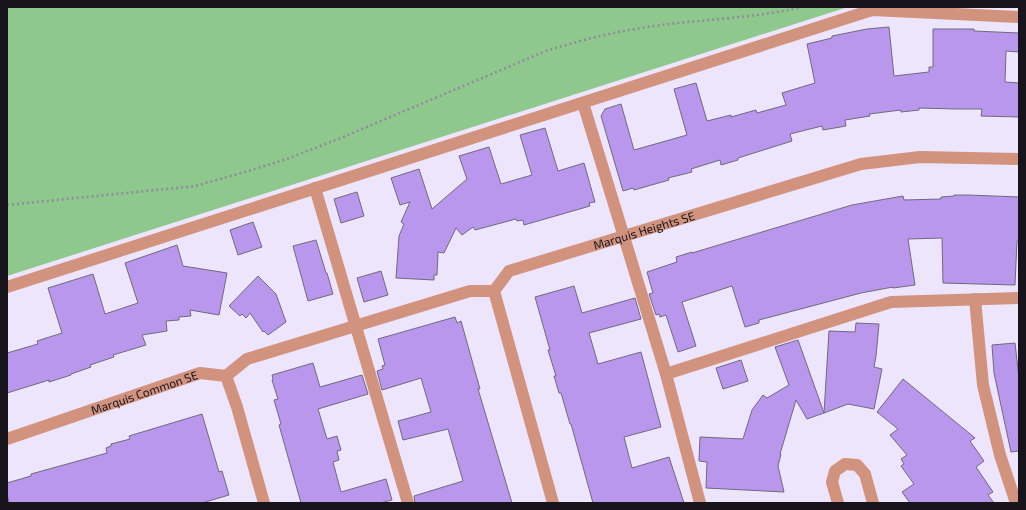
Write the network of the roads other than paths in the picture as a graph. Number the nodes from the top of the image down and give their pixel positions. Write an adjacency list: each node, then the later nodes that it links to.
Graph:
1 (1019, 17): 2 (street)
2 (583, 103): 4 (street); 5 (street)
3 (1019, 159): 5 (street, Marquis Heights SE)
4 (315, 188): 6 (street); 10 (street)
5 (624, 236): 7 (street, Marquis Heights SE); 11 (street)
6 (7, 288)
7 (494, 290): 10 (street); 16 (street)
8 (1019, 298): 9 (street)
9 (975, 299): 11 (street); 20 (street)
10 (356, 326): 12 (street); 15 (street)
11 (666, 374): 17 (street)
12 (226, 376): 13 (street, Marquis Common SE); 14 (street)
13 (7, 439)
14 (264, 503)
15 (408, 503)
16 (553, 503)
17 (700, 503)
18 (838, 503): 19 (street)
19 (873, 503)
20 (1016, 503)

